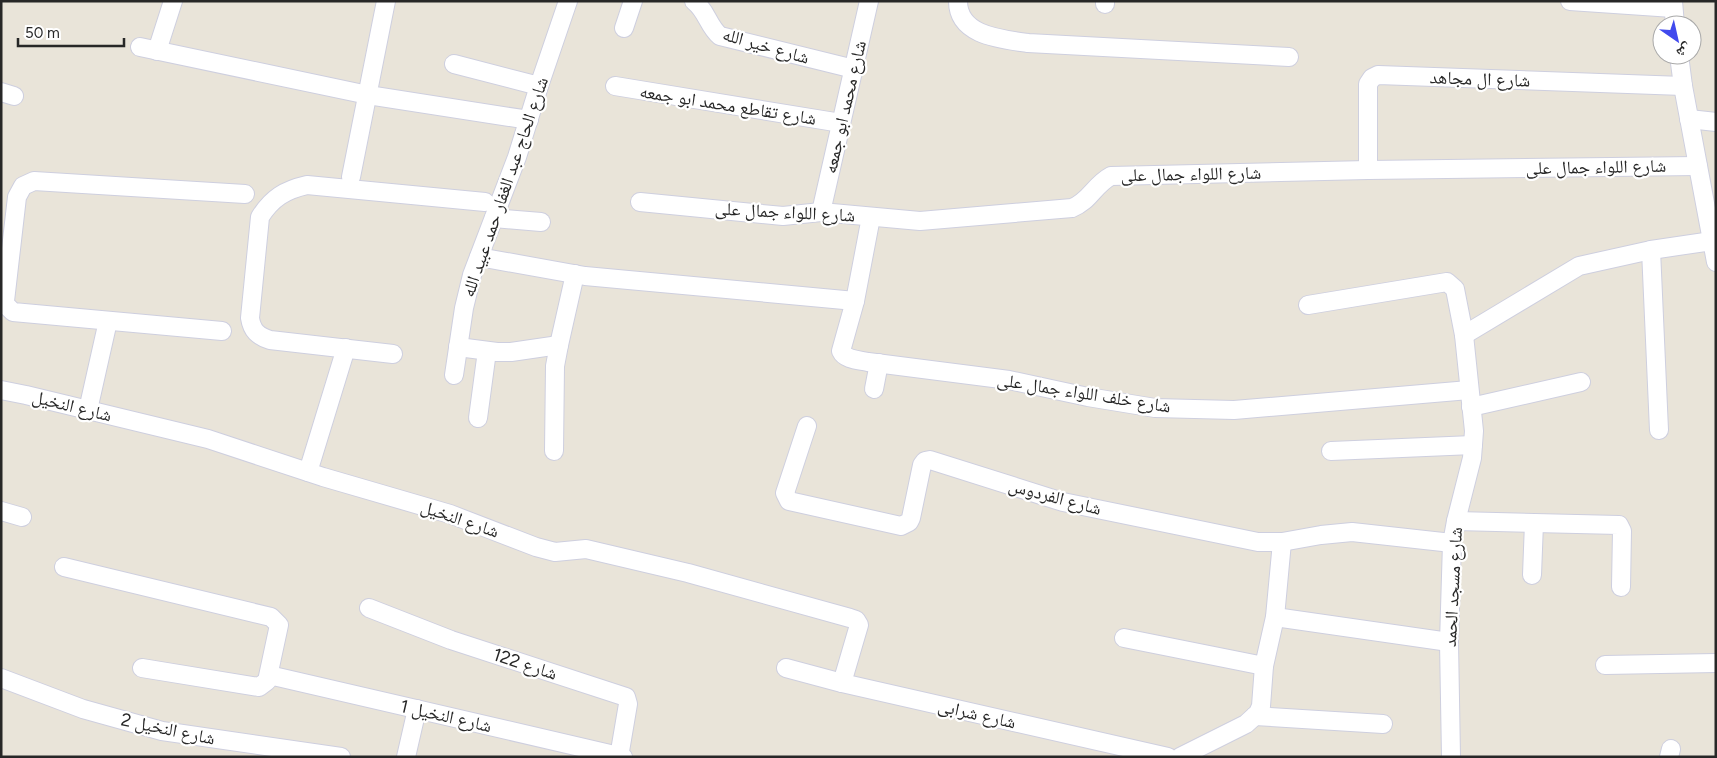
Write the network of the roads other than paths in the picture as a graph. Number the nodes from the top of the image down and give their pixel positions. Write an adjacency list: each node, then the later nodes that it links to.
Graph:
1 (173, 1): 20 (street)
2 (386, 1): 20 (street)
3 (568, 1): 17 (street, شارع الحاج عبد الغفار حمد عبيد الله)
4 (633, 1): 12 (street)
5 (694, 1): 11 (street, شارع خير الله)
6 (714, 1): 11 (street)
7 (869, 1): 16 (street, شارع محمد ابو جمعه)
8 (958, 1): 13 (street)
9 (1570, 1): 10 (street)
10 (1674, 11)
11 (710, 21): 16 (street, شارع خير الله)
12 (624, 28)
13 (1289, 57)
14 (454, 64): 17 (street)
15 (1680, 65): 19 (street)
16 (854, 69): 24 (street, شارع محمد ابو جمعه)
17 (539, 86): 22 (street, شارع الحاج عبد الغفار حمد عبيد الله)
18 (615, 86): 24 (street, شارع تقاطع محمد ابو جمعه)
19 (1683, 86): 21 (street); 26 (street, شارع ال مجاهد)
20 (368, 95): 22 (street); 27 (street)
21 (1689, 119): 23 (street); 25 (street)
22 (529, 120): 30 (street, شارع الحاج عبد الغفار حمد عبيد الله)
23 (1716, 122)
24 (840, 123): 31 (street, شارع محمد ابو جمعه)
25 (1698, 166): 26 (street, شارع اللواء جمال على); 33 (street)
26 (1368, 170): 32 (street, شارع اللواء جمال على)
27 (351, 177)
28 (245, 194): 42 (street)
29 (640, 202): 31 (street, شارع اللواء جمال على)
30 (489, 210): 34 (street); 37 (street, شارع الحاج عبد الغفار حمد عبيد الله); 47 (street)
31 (821, 212): 32 (street, شارع اللواء جمال على)
32 (871, 217): 40 (street, شارع خلف اللواء جمال على)
33 (1712, 218): 35 (street)
34 (541, 222)
35 (1712, 241): 36 (street); 38 (street)
36 (1651, 250): 44 (street); 59 (street)
37 (479, 256): 39 (street); 46 (street, شارع الحاج عبد الغفار حمد عبيد الله)
38 (1716, 262)
39 (574, 274): 40 (street); 45 (street)
40 (855, 301): 50 (street, شارع خلف اللواء جمال على)
41 (1308, 305): 44 (street, شارع مسجد الحمد)
42 (108, 321): 43 (street); 56 (street)
43 (222, 331)
44 (1464, 334): 55 (street, شارع مسجد الحمد)
45 (559, 345): 48 (street); 61 (street)
46 (458, 347): 48 (street); 51 (street, شارع الحاج عبد الغفار حمد عبيد الله)
47 (346, 348): 49 (street); 63 (street)
48 (487, 351): 57 (street)
49 (393, 354)
50 (878, 363): 53 (street); 55 (street, شارع خلف اللواء جمال على)
51 (454, 375)
52 (1581, 382): 55 (street, شارع خلف اللواء جمال على)
53 (874, 389)
54 (1, 390): 56 (street, شارع النخيل)
55 (1470, 398): 60 (street, شارع مسجد الحمد)
56 (88, 410): 63 (street, شارع النخيل)
57 (478, 418)
58 (807, 426): 68 (street, شارع الفردوس)
59 (1659, 430)
60 (1474, 445): 62 (street); 66 (street, شارع مسجد الحمد)
61 (554, 451)
62 (1331, 452)
63 (308, 472): 84 (street, شارع النخيل)
64 (1, 511): 65 (street)
65 (22, 517)
66 (1456, 521): 67 (street); 69 (street, شارع مسجد الحمد)
67 (1534, 523): 71 (street); 72 (street)
68 (1282, 542): 69 (street, شارع الفردوس); 74 (street)
69 (1452, 543): 76 (street, شارع مسجد الحمد)
70 (64, 567): 82 (street)
71 (1532, 575)
72 (1621, 587)
73 (369, 608): 88 (street, شارع 122)
74 (1275, 617): 76 (street); 79 (street)
75 (1124, 638): 79 (street)
76 (1449, 642): 93 (street, شارع مسجد الحمد)
77 (1716, 664): 78 (street)
78 (1605, 665)
79 (1264, 666): 86 (street)
80 (142, 668): 82 (street)
81 (786, 668): 84 (street, شارع شرابى)
82 (269, 675): 85 (street, شارع النخيل 1)
83 (1, 678): 89 (street, شارع النخيل 2)
84 (842, 683): 91 (street, شارع شرابى)
85 (417, 710): 88 (street, شارع النخيل 1); 90 (street)
86 (1256, 716): 87 (street); 92 (street)
87 (1383, 724)
88 (620, 756)
89 (341, 757)
90 (406, 757)
91 (1168, 757)
92 (1180, 757)
93 (1452, 757)

